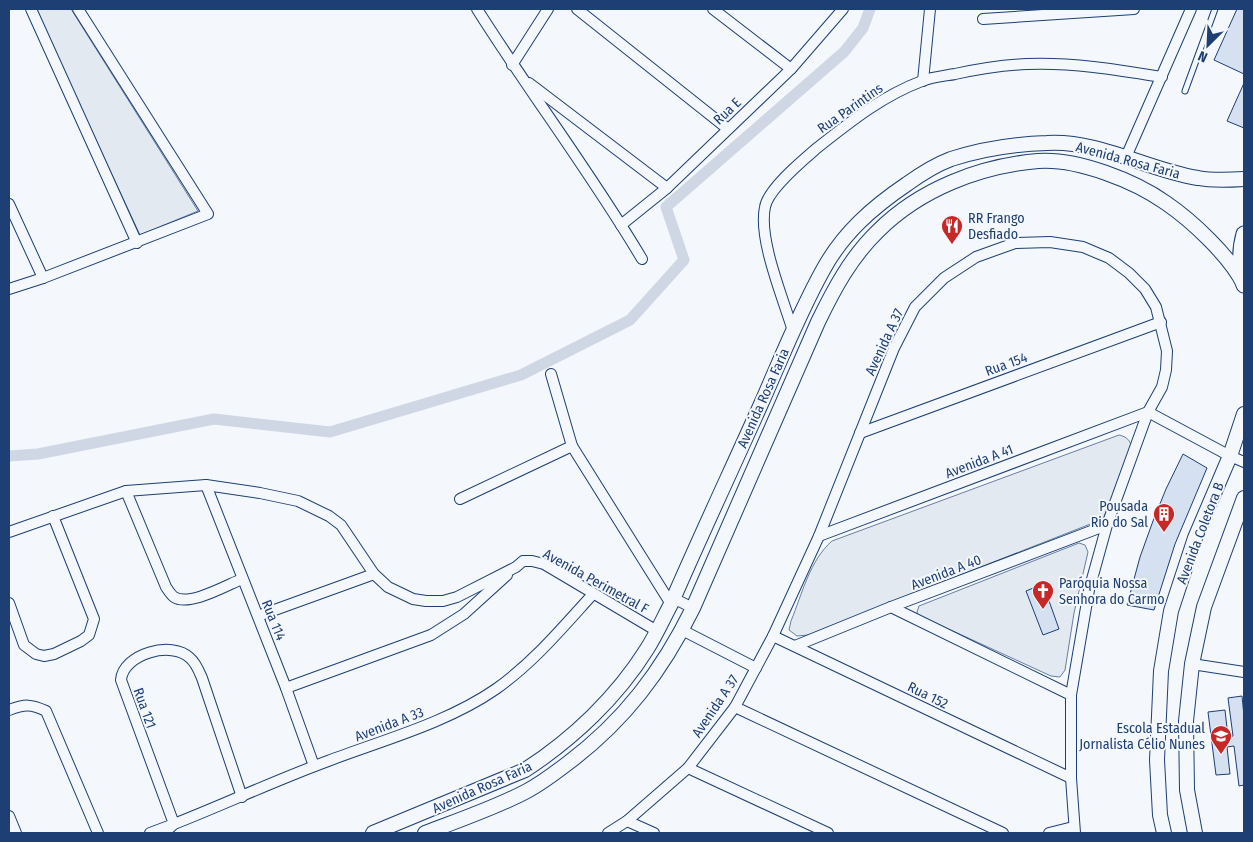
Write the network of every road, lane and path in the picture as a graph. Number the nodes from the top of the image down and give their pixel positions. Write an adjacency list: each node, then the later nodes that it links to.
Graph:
1 (31, 9): 26 (street)
2 (78, 9): 26 (street)
3 (477, 9): 13 (street)
4 (548, 9): 13 (street)
5 (577, 9): 19 (street)
6 (713, 9): 14 (street)
7 (843, 9): 14 (street, Rua E)
8 (930, 9): 17 (street)
9 (1134, 9): 12 (street)
10 (1191, 9): 15 (street)
11 (1215, 9): 18 (lane)
12 (983, 19)
13 (512, 64): 16 (street)
14 (791, 68): 19 (street, Rua E)
15 (1162, 77): 17 (street, Rua Parintins); 20 (street)
16 (522, 78): 22 (street); 24 (street)
17 (923, 81): 32 (street, Rua Parintins)
18 (1185, 91)
19 (728, 129): 22 (street, Rua E)
20 (1126, 157): 21 (street, Avenida Rosa Faria); 32 (street, Avenida Rosa Faria)
21 (1244, 179)
22 (667, 188): 24 (street, Rua E)
23 (9, 204): 28 (street)
24 (621, 225): 27 (street)
25 (1244, 234): 29 (main road)
26 (137, 243): 28 (street)
27 (642, 259)
28 (43, 278): 30 (street)
29 (1244, 286): 35 (street, Avenida Rosa Faria)
30 (9, 289)
31 (1161, 322): 36 (street, Avenida A 37); 38 (street, Rua 154); 38 (street, Avenida A 37)
32 (793, 331): 34 (street, Avenida Rosa Faria)
33 (551, 374): 39 (street)
34 (761, 403): 35 (street); 54 (street, Avenida Rosa Faria)
35 (780, 411): 57 (street, Avenida Rosa Faria)
36 (1148, 412): 40 (street); 47 (street, Avenida A 37); 49 (street, Avenida A 41)
37 (1244, 414): 40 (street, Avenida Coletora B)
38 (860, 433): 49 (street, Avenida A 37)
39 (572, 446): 45 (street); 54 (street)
40 (1230, 456): 41 (street); 89 (street, Avenida Coletora B)
41 (1244, 462)
42 (206, 485): 43 (street, Avenida Perimetral F); 51 (street, Avenida Perimetral F); 52 (street, Rua 114)
43 (126, 491): 46 (street, Avenida Perimetral F); 52 (street)
44 (1244, 498): 63 (street, Avenida Coletora B)
45 (460, 499)
46 (53, 516): 48 (street, Avenida Perimetral F); 55 (street)
47 (1107, 525): 56 (street, Avenida A 40); 67 (street, Avenida A 37)
48 (9, 532)
49 (819, 536): 61 (street, Avenida A 37)
50 (516, 566): 51 (street, Avenida Perimetral F); 53 (street, Avenida Perimetral F); 66 (street)
51 (374, 574): 58 (street)
52 (242, 579): 58 (street, Rua 114)
53 (593, 594): 60 (street, Avenida Perimetral F); 70 (street, Avenida A 33)
54 (672, 601): 57 (street); 60 (street, Avenida Rosa Faria)
55 (9, 603)
56 (891, 607): 62 (street, Avenida A 40); 67 (street)
57 (693, 608): 59 (street, Avenida Rosa Faria)
58 (258, 616): 66 (street, Rua 114)
59 (682, 630): 64 (street); 83 (street, Avenida Rosa Faria)
60 (657, 631): 82 (street, Avenida Rosa Faria)
61 (773, 636): 62 (street, Rua 152); 64 (street, Avenida A 37)
62 (795, 646): 72 (street, Rua 152)
63 (1192, 664): 65 (street); 90 (street, Avenida Coletora B)
64 (756, 668): 68 (street, Avenida A 37)
65 (1244, 672)
66 (286, 688): 70 (street, Rua 114)
67 (1071, 695): 72 (street, Avenida A 37)
68 (735, 706): 71 (street, Avenida A 37); 87 (street)
69 (9, 710): 79 (street)
70 (314, 766): 73 (street, Avenida A 33)
71 (688, 768): 75 (street, Avenida A 37); 86 (street)
72 (1071, 778): 77 (street, Avenida A 37)
73 (242, 797): 76 (street, Avenida A 33); 76 (street, Rua 121)
74 (9, 816): 78 (street)
75 (627, 821): 84 (street, Avenida A 37); 85 (street)
76 (174, 824): 80 (street); 81 (street, Avenida A 33)
77 (1074, 830): 88 (street)
78 (16, 833)
79 (98, 833)
80 (150, 833)
81 (164, 833)
82 (373, 833)
83 (426, 833)
84 (608, 833)
85 (654, 833)
86 (828, 833)
87 (1003, 833)
88 (1049, 833)
89 (1164, 833)
90 (1195, 833)

